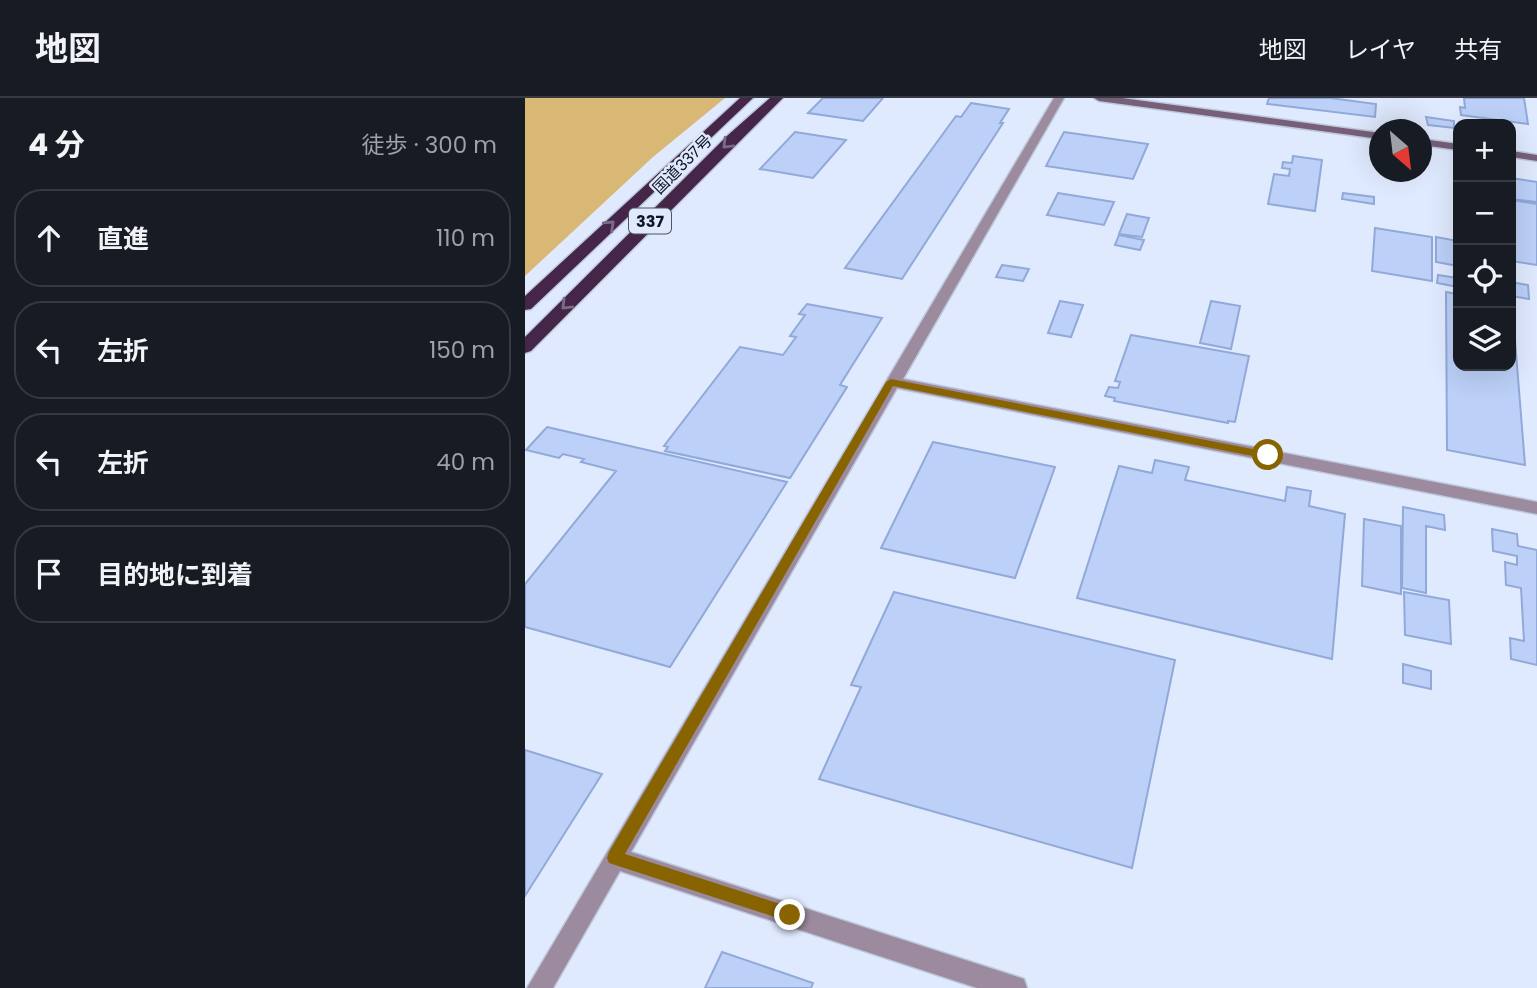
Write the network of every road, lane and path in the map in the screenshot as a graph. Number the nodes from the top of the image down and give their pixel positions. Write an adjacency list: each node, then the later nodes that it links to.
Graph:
1 (747, 98): 10 (highway, 国道337号 / 337, one-way to 1)
2 (777, 98): 11 (highway, 国道337号 / 337, one-way to 11)
3 (1059, 98): 12 (street)
4 (1099, 98): 5 (street)
5 (1369, 135)
6 (1432, 143): 7 (street)
7 (1453, 146)
8 (1516, 155): 9 (street)
9 (1537, 158)
10 (525, 305)
11 (525, 347)
12 (891, 382): 13 (street); 14 (street)
13 (1537, 508)
14 (614, 858): 15 (street); 16 (street)
15 (539, 988)
16 (1016, 988)

